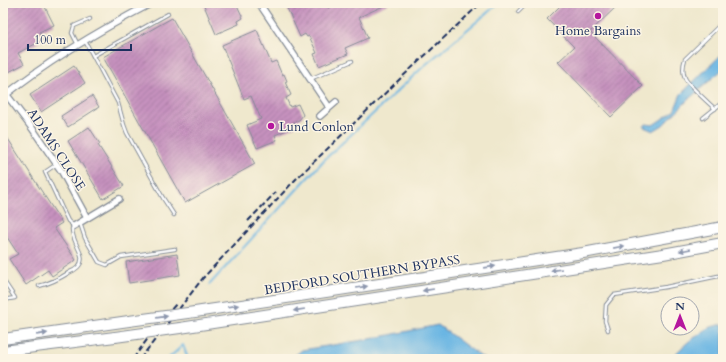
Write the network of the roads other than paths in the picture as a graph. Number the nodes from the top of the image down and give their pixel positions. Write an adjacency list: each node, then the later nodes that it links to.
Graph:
1 (152, 3): 8 (street)
2 (259, 3): 12 (street)
3 (527, 3): 4 (lane)
4 (518, 12)
5 (168, 14): 10 (lane)
6 (90, 19): 9 (lane)
7 (723, 22): 17 (lane)
8 (85, 41): 9 (street); 10 (lane)
9 (78, 45): 13 (street)
10 (94, 56): 22 (lane)
11 (352, 61): 12 (lane)
12 (310, 79): 16 (street)
13 (5, 95): 20 (street, ADAMS CLOSE)
14 (336, 102): 16 (street)
15 (723, 102): 17 (lane)
16 (329, 107): 18 (street)
17 (715, 110): 19 (lane)
18 (320, 116)
19 (703, 118)
20 (56, 164): 23 (street, ADAMS CLOSE); 24 (lane)
21 (119, 199): 23 (street)
22 (174, 215)
23 (87, 218): 24 (street)
24 (77, 224): 27 (lane); 30 (lane)
25 (723, 227): 33 (highway, BEDFORD SOUTHERN BYPASS, one-way to 25, bridge)
26 (723, 243): 34 (highway, BEDFORD SOUTHERN BYPASS, one-way to 34, bridge)
27 (175, 249)
28 (723, 275): 32 (lane)
29 (3, 280): 31 (lane)
30 (39, 286)
31 (3, 300)
32 (608, 330)
33 (3, 339)
34 (4, 351)

